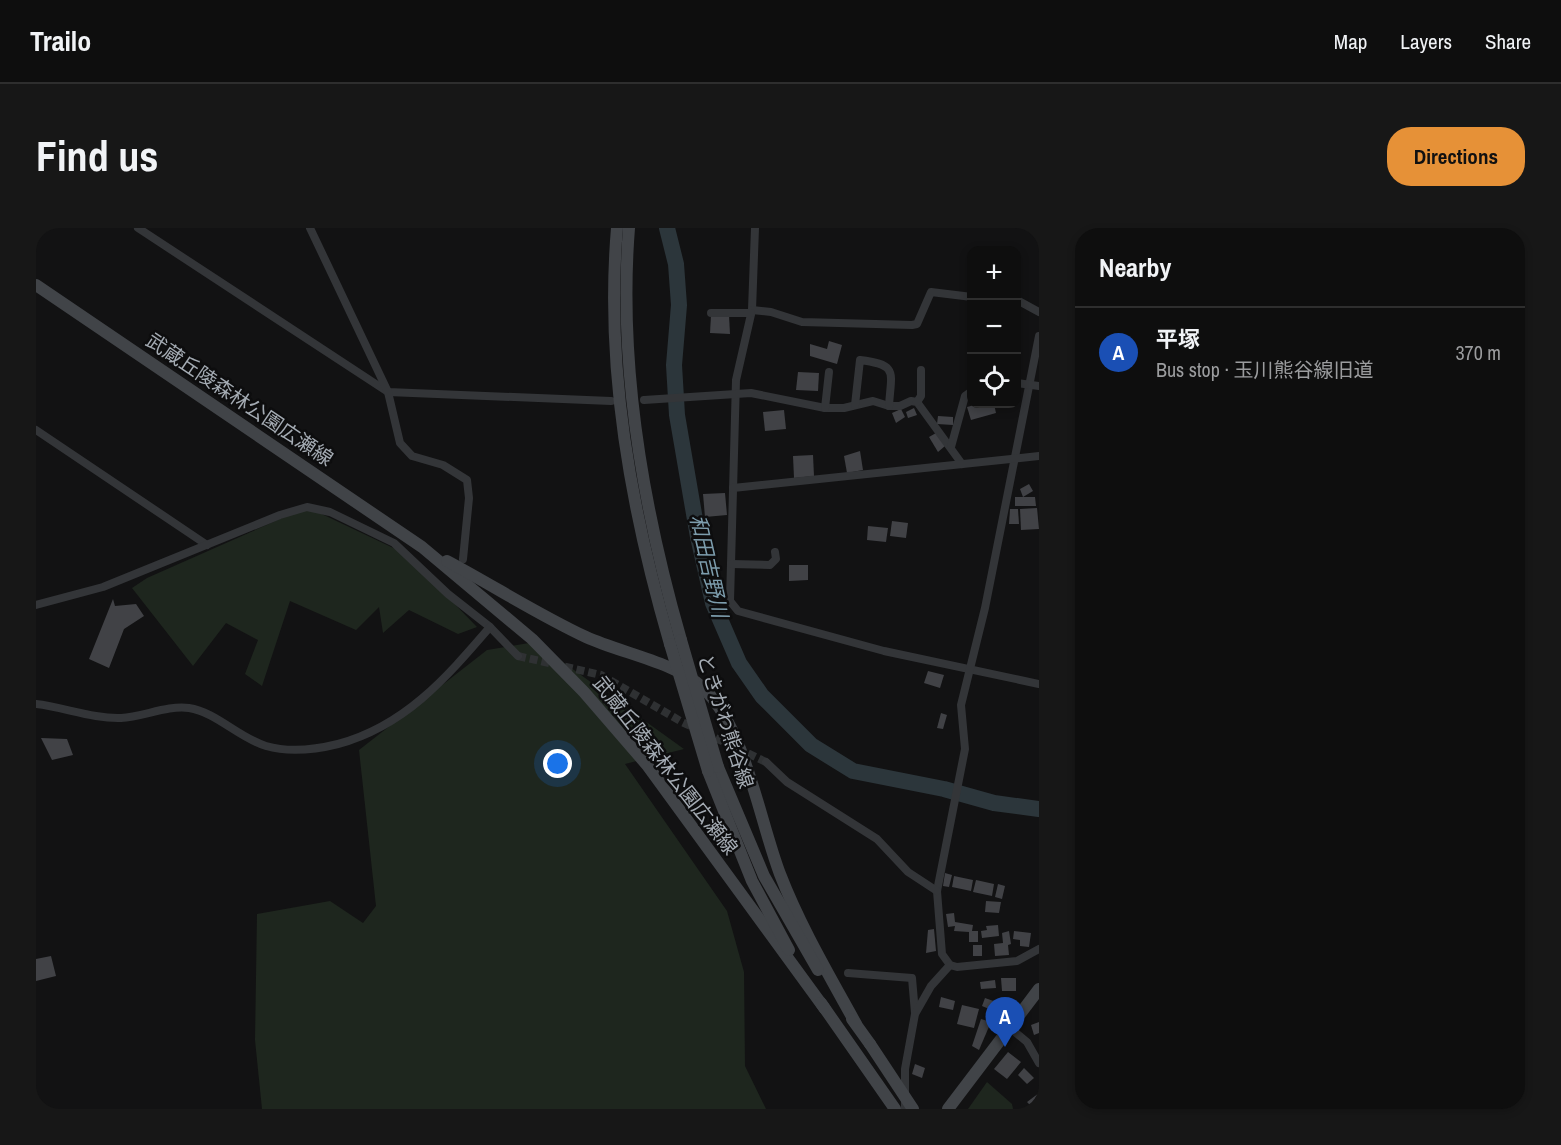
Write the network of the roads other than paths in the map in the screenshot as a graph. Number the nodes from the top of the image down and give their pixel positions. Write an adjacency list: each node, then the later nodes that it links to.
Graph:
1 (138, 228): 17 (street)
2 (310, 228): 17 (street)
3 (755, 228): 8 (street)
4 (621, 230): 46 (main road, ときがわ熊谷線, bridge)
5 (36, 285): 33 (main road, 武蔵丘陵森林公園広瀬線)
6 (967, 296): 8 (street)
7 (1021, 302): 9 (street)
8 (751, 311): 10 (street); 18 (street)
9 (1039, 312)
10 (711, 313)
11 (1039, 336): 15 (street)
12 (921, 370): 22 (street)
13 (829, 372): 25 (street)
14 (1021, 384): 15 (street)
15 (1029, 385): 16 (street); 29 (street)
16 (1039, 386)
17 (388, 392): 21 (street); 35 (street)
18 (735, 395): 20 (street); 25 (street); 31 (street)
19 (967, 395): 27 (street)
20 (644, 400)
21 (611, 401)
22 (917, 402): 24 (street); 27 (street)
23 (855, 405): 24 (street); 24 (street); 25 (street)
24 (889, 406)
25 (825, 408)
26 (36, 430): 32 (street)
27 (951, 447): 30 (street)
28 (1039, 456): 29 (street)
29 (1014, 459): 30 (street); 42 (street)
30 (963, 464): 31 (street)
31 (733, 488): 36 (street)
32 (207, 545): 38 (street); 39 (street)
33 (422, 547): 52 (main road, 武蔵丘陵森林公園広瀬線); 54 (main road, 武蔵丘陵森林公園広瀬線)
34 (775, 552): 36 (street)
35 (463, 559)
36 (731, 564): 42 (street)
37 (452, 582): 38 (street)
38 (448, 594): 40 (street)
39 (36, 605)
40 (490, 627): 41 (street); 44 (street)
41 (518, 656)
42 (969, 669): 43 (street); 47 (street)
43 (1039, 684)
44 (36, 704)
45 (766, 762): 47 (street)
46 (713, 769): 52 (main road, ときがわ熊谷線); 54 (main road, ときがわ熊谷線)
47 (937, 891): 49 (street)
48 (1039, 949): 49 (street)
49 (950, 965): 53 (street)
50 (848, 973): 53 (street)
51 (1039, 989): 55 (main road)
52 (825, 1009): 57 (main road, ときがわ熊谷線)
53 (915, 1014): 58 (street)
54 (856, 1024): 59 (main road, ときがわ熊谷線, bridge)
55 (1010, 1028): 56 (street); 60 (main road)
56 (1039, 1063)
57 (895, 1109)
58 (905, 1109)
59 (913, 1109)
60 (948, 1109)

